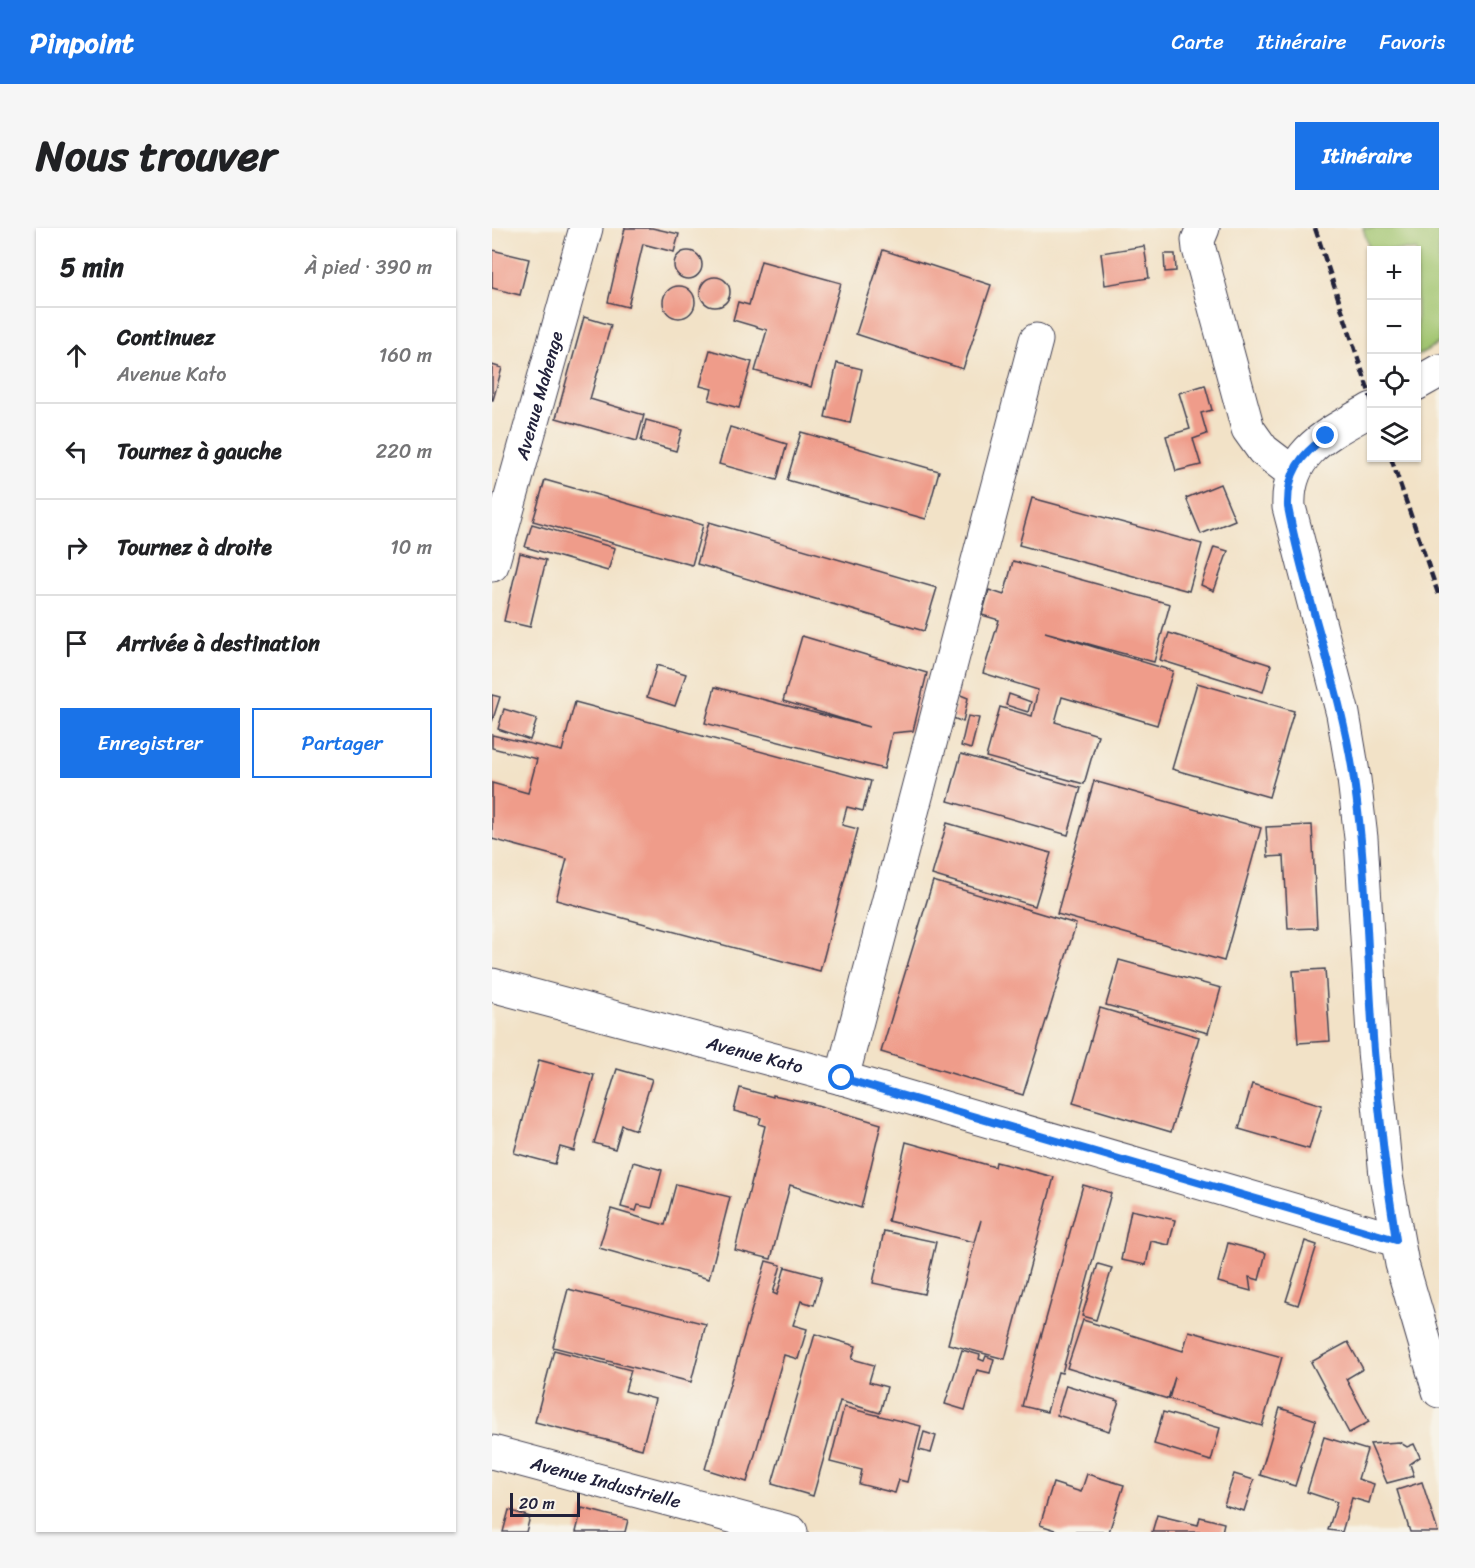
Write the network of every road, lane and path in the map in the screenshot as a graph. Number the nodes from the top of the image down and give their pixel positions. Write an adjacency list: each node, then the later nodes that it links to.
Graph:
1 (586, 228): 8 (street, Avenue Mahenge)
2 (1203, 228): 7 (street)
3 (1036, 340): 10 (street)
4 (1439, 371): 5 (street)
5 (1421, 381)
6 (1367, 411): 7 (street)
7 (1293, 473): 11 (street)
8 (492, 565)
9 (492, 985): 10 (street, Avenue Kato)
10 (842, 1078): 11 (street, Avenue Kato)
11 (1396, 1240): 12 (street)
12 (1439, 1391)
13 (492, 1452): 14 (street, Avenue Industrielle)
14 (791, 1532)

